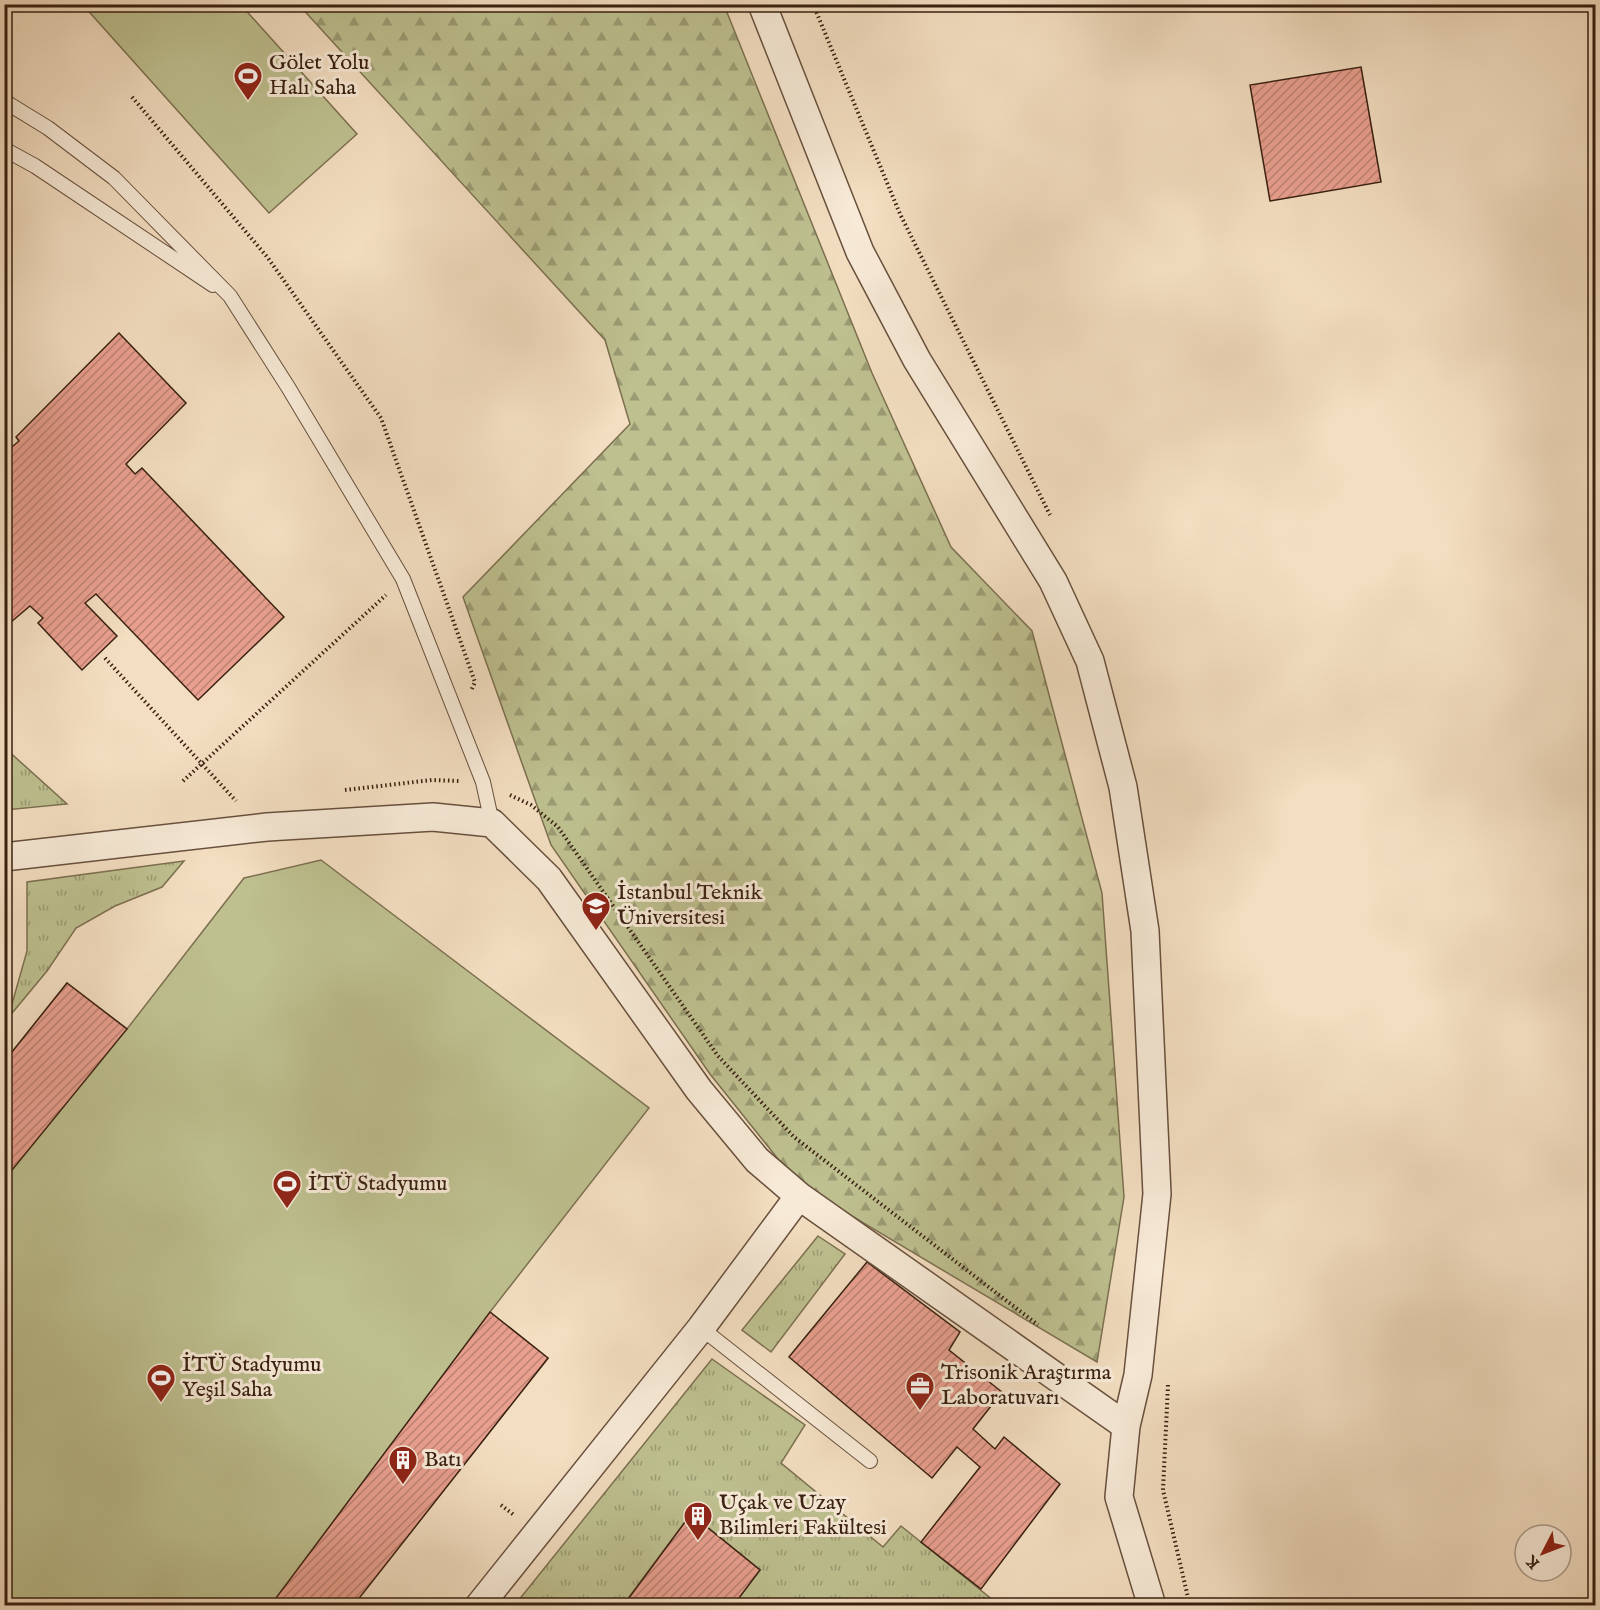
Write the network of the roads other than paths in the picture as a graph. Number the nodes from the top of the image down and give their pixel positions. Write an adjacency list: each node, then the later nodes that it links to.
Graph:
1 (762, 4): 9 (street)
2 (4, 101): 4 (lane)
3 (4, 149): 4 (lane)
4 (230, 296): 5 (lane)
5 (492, 823): 6 (street); 7 (street)
6 (4, 857)
7 (799, 1196): 8 (street); 9 (street)
8 (701, 1328): 10 (lane); 11 (street)
9 (1126, 1426): 12 (street)
10 (870, 1461)
11 (478, 1605)
12 (1152, 1605)

